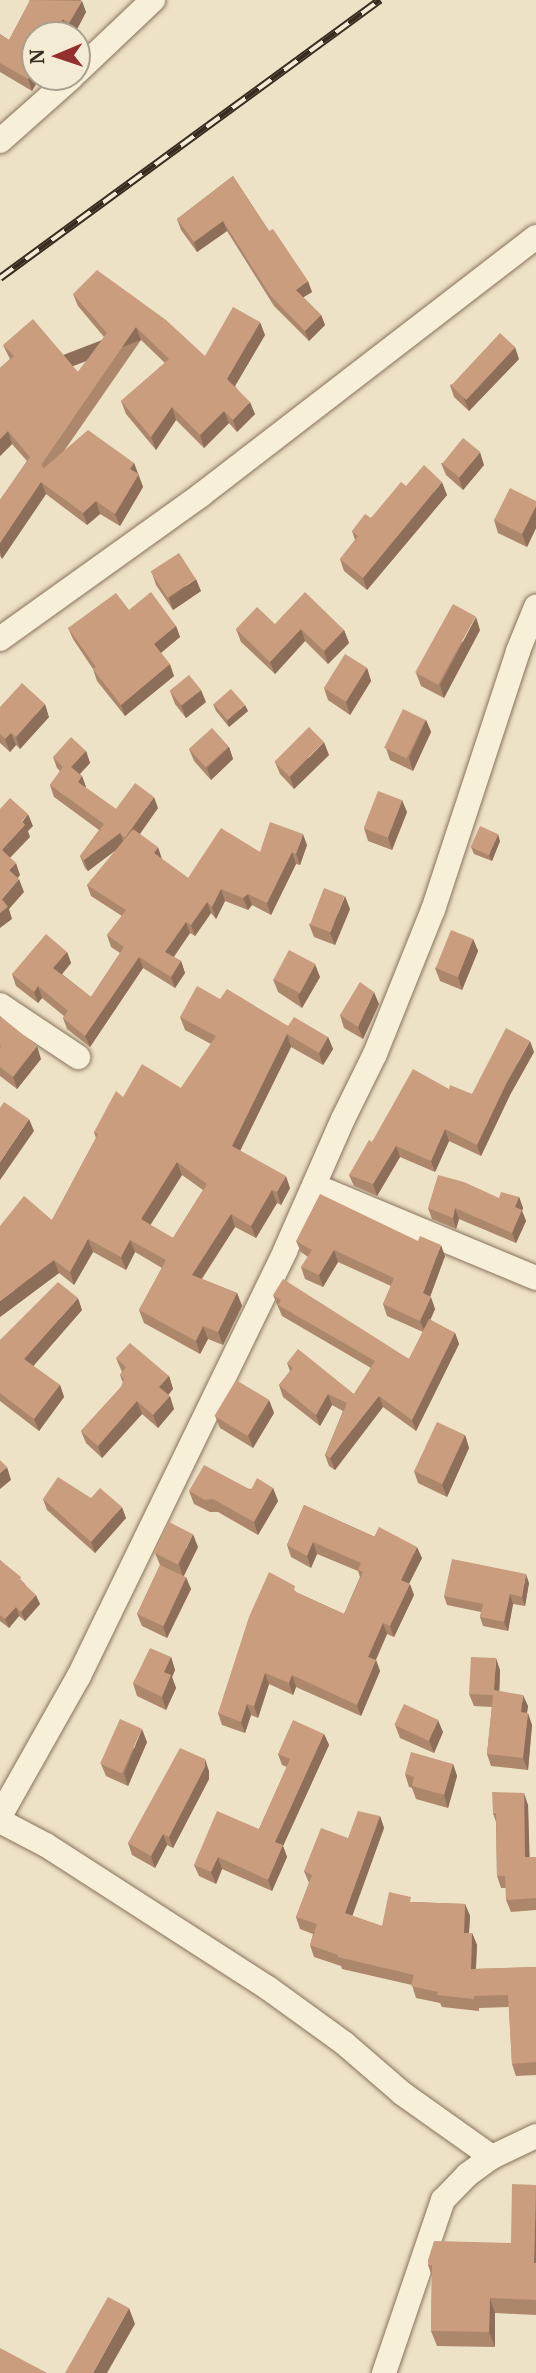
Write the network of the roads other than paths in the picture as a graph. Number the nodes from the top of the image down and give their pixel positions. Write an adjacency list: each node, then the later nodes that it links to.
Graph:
1 (146, 2): 2 (street)
2 (91, 58)
3 (56, 91): 4 (street)
4 (0, 141)
5 (536, 237): 7 (street)
6 (536, 607): 10 (street)
7 (0, 639)
8 (0, 1005): 9 (street)
9 (78, 1056)
10 (314, 1186): 11 (street); 12 (street)
11 (536, 1278)
12 (0, 1818): 14 (street)
13 (536, 2136): 14 (street)
14 (492, 2157): 15 (street)
15 (384, 2373)

